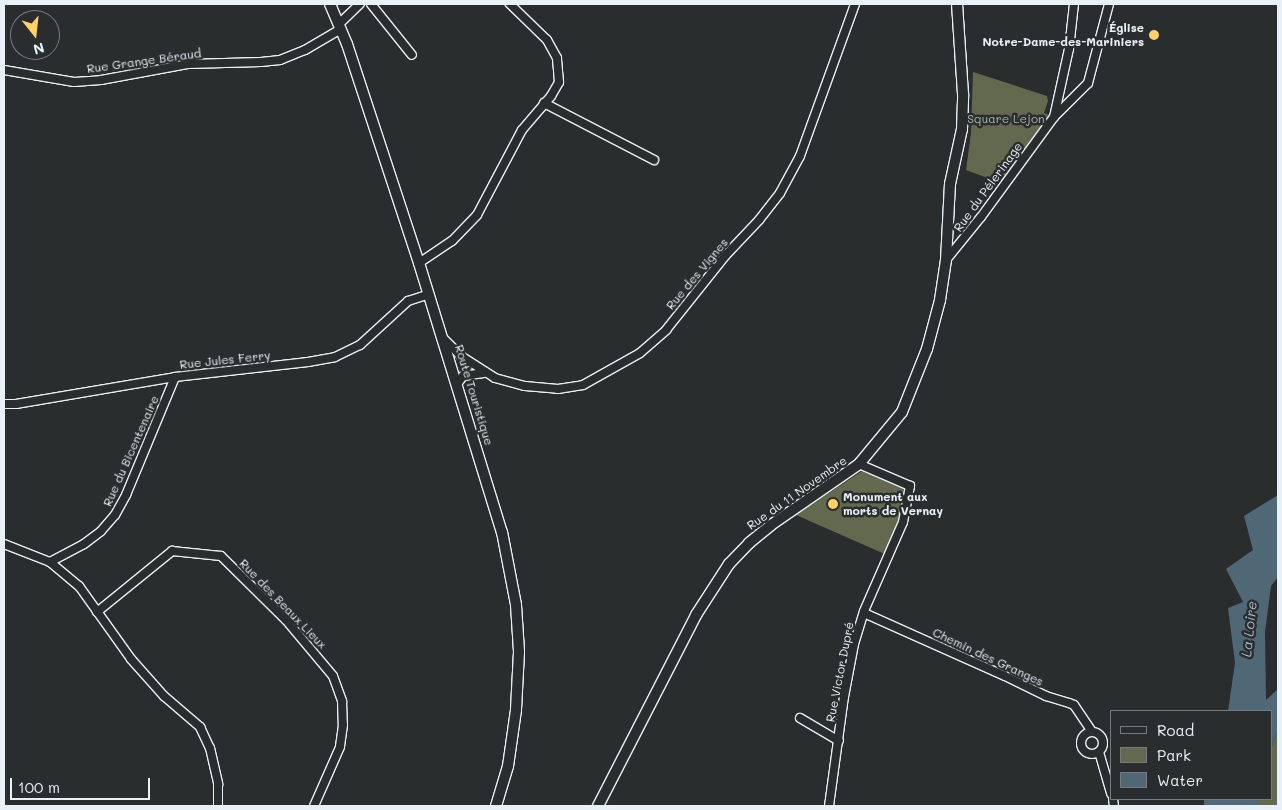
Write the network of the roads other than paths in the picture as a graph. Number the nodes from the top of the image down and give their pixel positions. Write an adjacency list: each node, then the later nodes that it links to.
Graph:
1 (330, 4): 9 (street, Route Touristique)
2 (360, 4): 9 (street, Rue Grange Béraud)
3 (371, 4): 10 (street)
4 (510, 4): 12 (street)
5 (855, 4): 19 (street, Rue des Vignes)
6 (957, 4): 15 (street, Rue du 11 Novembre)
7 (1074, 4): 13 (street)
8 (1109, 4): 13 (street, Rue du Pélerinage)
9 (340, 27): 11 (street, Rue Grange Béraud); 16 (street, Route Touristique)
10 (412, 55)
11 (4, 70)
12 (544, 103): 14 (street); 16 (street)
13 (1054, 117): 15 (street, Rue du Pélerinage)
14 (654, 160)
15 (946, 260): 23 (street, Rue du 11 Novembre)
16 (419, 263): 17 (street, Route Touristique)
17 (429, 294): 18 (street, Route Touristique); 20 (street, Rue Jules Ferry)
18 (443, 338): 19 (street, Rue des Vignes); 21 (street, Route Touristique)
19 (485, 373): 21 (street)
20 (175, 377): 22 (street, Rue Jules Ferry); 25 (street, Rue du Bicentenaire)
21 (458, 383): 35 (street, Route Touristique)
22 (4, 404)
23 (859, 464): 27 (street, Rue Victor Dupré); 36 (street, Rue du 11 Novembre)
24 (4, 544): 25 (street)
25 (50, 562): 26 (street)
26 (97, 612): 33 (street); 34 (street, Rue des Beaux Lieux)
27 (864, 613): 29 (street, Chemin des Granges); 30 (street, Rue Victor Dupré)
28 (800, 718): 30 (street)
29 (1092, 732): 31 (street); 31 (street)
30 (839, 741): 37 (street, Rue Victor Dupré)
31 (1099, 752): 32 (street)
32 (1110, 790)
33 (218, 806)
34 (314, 806)
35 (496, 806)
36 (598, 806)
37 (829, 806)

